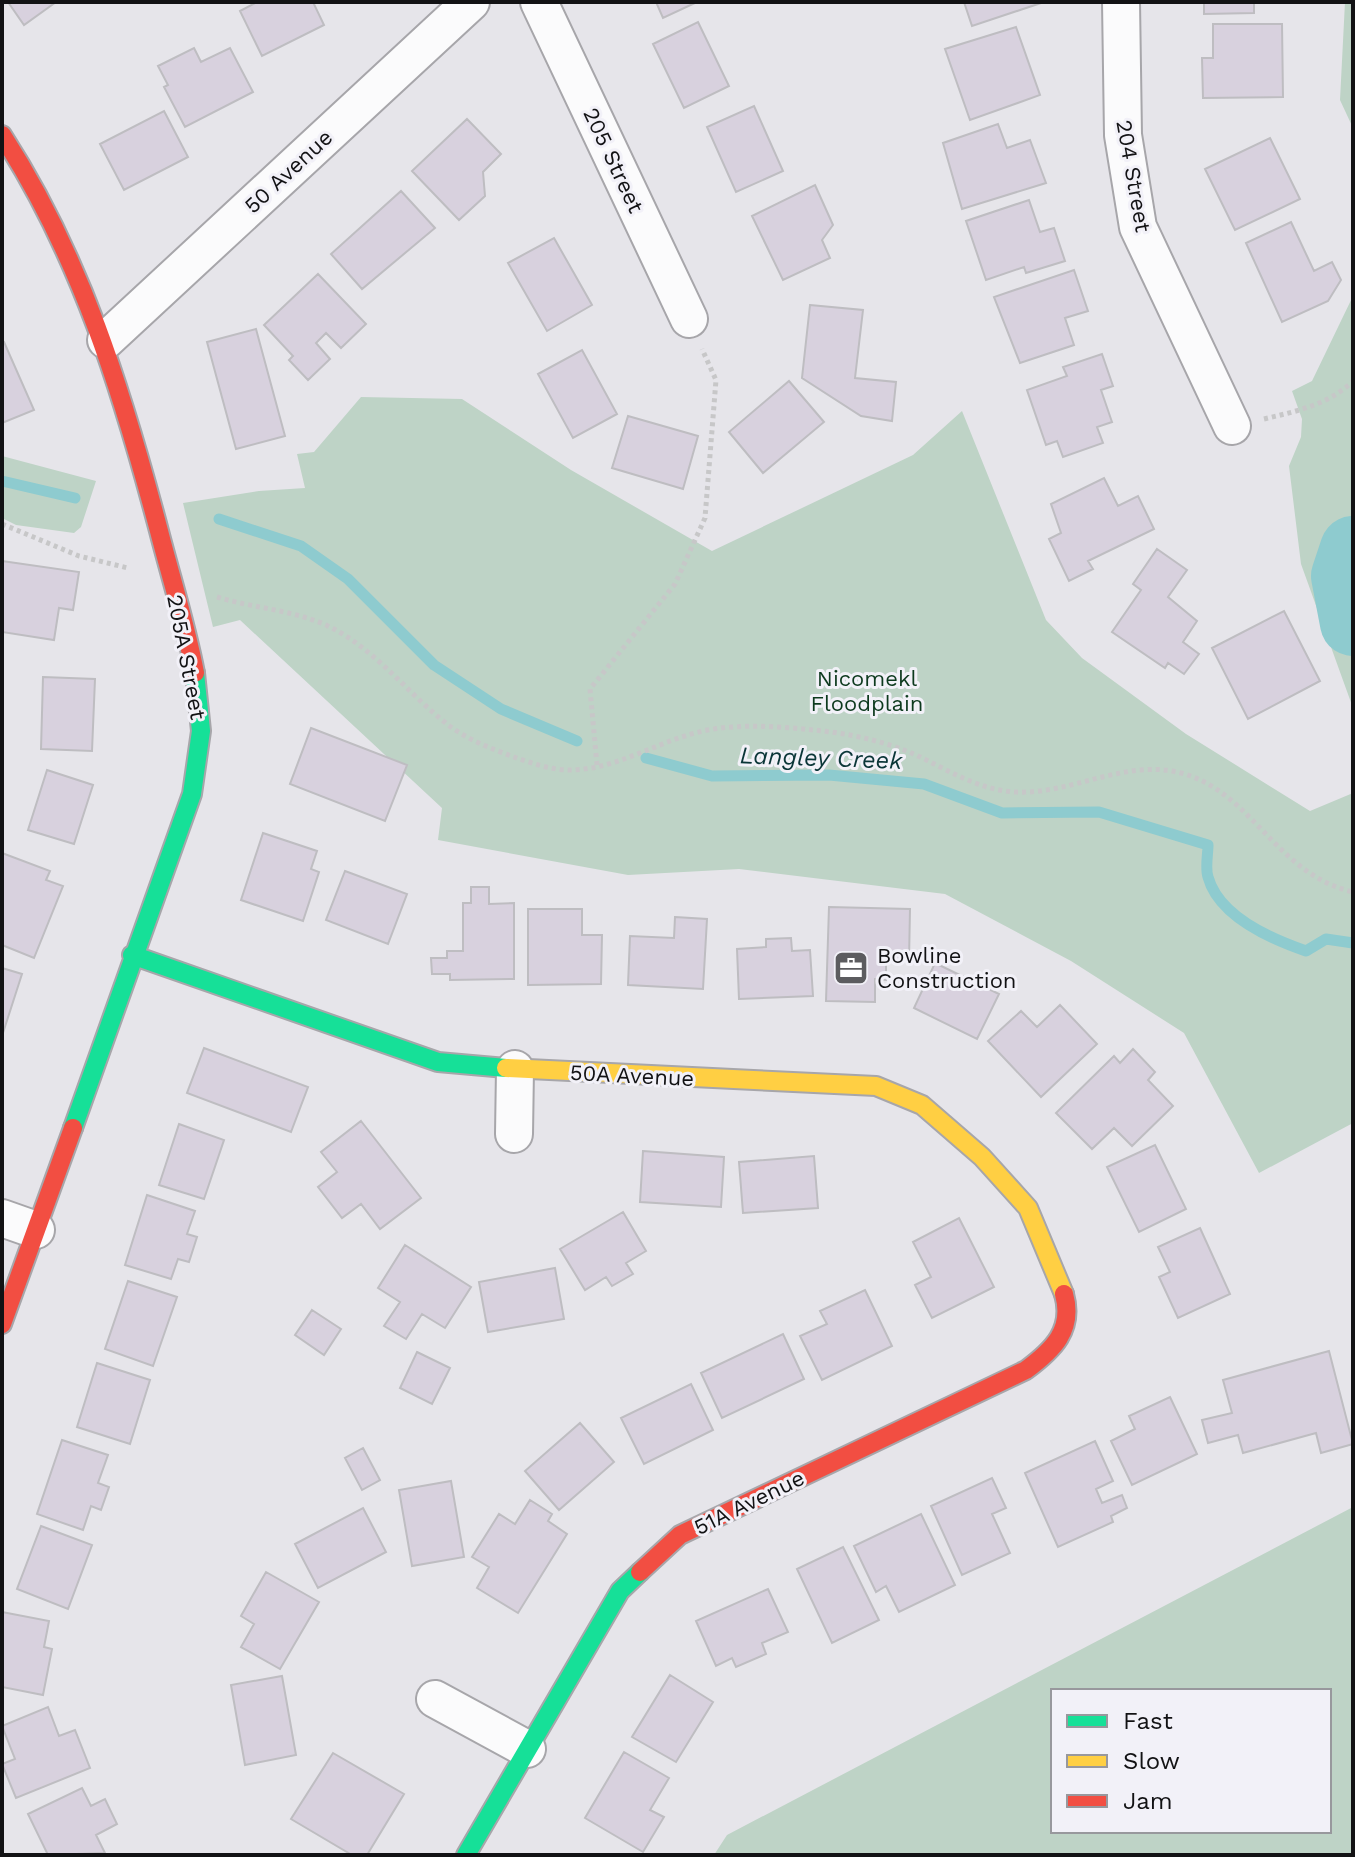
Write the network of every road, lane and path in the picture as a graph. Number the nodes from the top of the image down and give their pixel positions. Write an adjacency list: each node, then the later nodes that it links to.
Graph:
1 (471, 2): 6 (street, 50 Avenue)
2 (539, 2): 5 (street, 205 Street)
3 (1121, 2): 8 (street, 204 Street)
4 (2, 135): 6 (street, 205A Street)
5 (689, 319): 11 (path)
6 (106, 340): 10 (street, 205A Street)
7 (1353, 381): 8 (path)
8 (1232, 426)
9 (2, 524): 10 (path)
10 (173, 584): 11 (path); 13 (street, 205A Street)
11 (597, 765): 12 (path)
12 (1353, 892)
13 (132, 955): 14 (street, 50A Avenue); 17 (street, 205A Street)
14 (515, 1069): 15 (street); 18 (street, 50A Avenue)
15 (514, 1134)
16 (2, 1218): 17 (street)
17 (36, 1230): 19 (street, 205A Street)
18 (1060, 1277): 21 (street, 51A Avenue)
19 (2, 1324)
20 (435, 1699): 21 (street)
21 (527, 1749): 22 (street, 51A Avenue)
22 (466, 1855)

